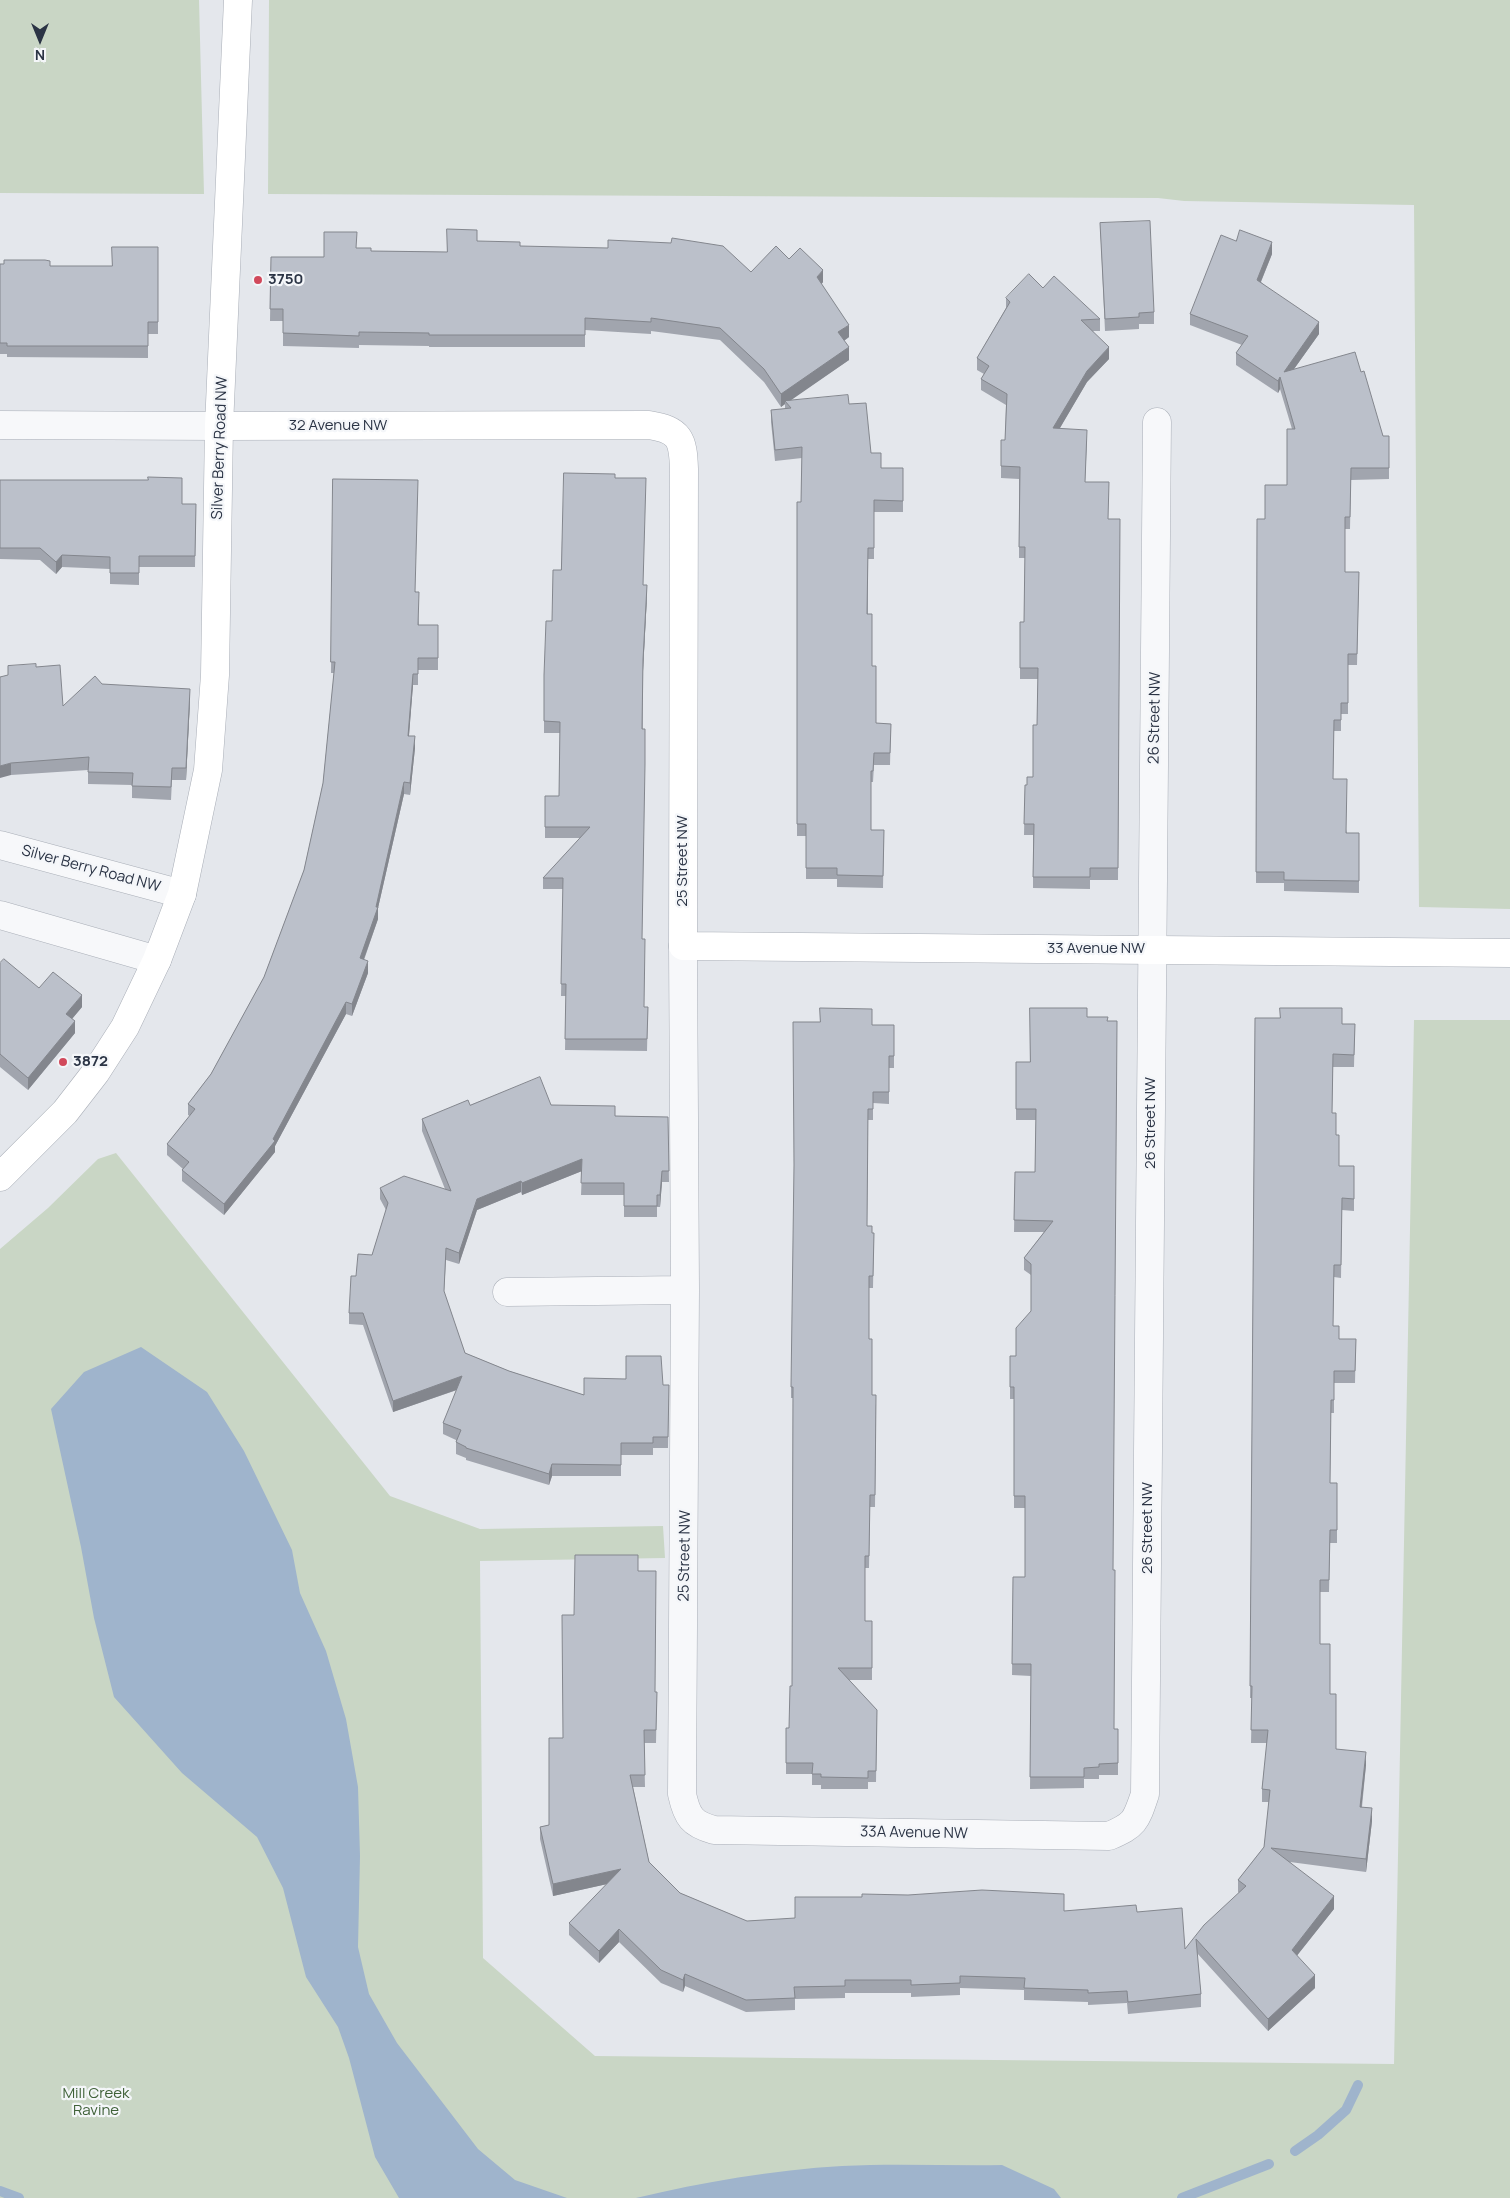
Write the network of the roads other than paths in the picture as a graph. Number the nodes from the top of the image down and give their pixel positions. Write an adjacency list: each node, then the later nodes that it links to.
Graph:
1 (238, 0): 4 (street, Silver Berry Road NW)
2 (1157, 422): 10 (street, 26 Street NW)
3 (0, 425): 4 (street, 32 Avenue NW)
4 (219, 426): 5 (street, 32 Avenue NW); 7 (street, Silver Berry Road NW)
5 (675, 432): 9 (street, 25 Street NW)
6 (0, 845): 7 (street, Silver Berry Road NW)
7 (182, 894): 12 (street, Silver Berry Road NW)
8 (0, 915): 12 (street)
9 (683, 946): 10 (street, 33 Avenue NW); 14 (street, 25 Street NW)
10 (1152, 950): 11 (street, 33 Avenue NW); 17 (street, 26 Street NW)
11 (1510, 953)
12 (157, 960): 13 (street, Silver Berry Road NW)
13 (0, 1177)
14 (685, 1290): 15 (street); 16 (street, 25 Street NW)
15 (507, 1292)
16 (692, 1819): 17 (street, 33A Avenue NW)
17 (1134, 1822)

